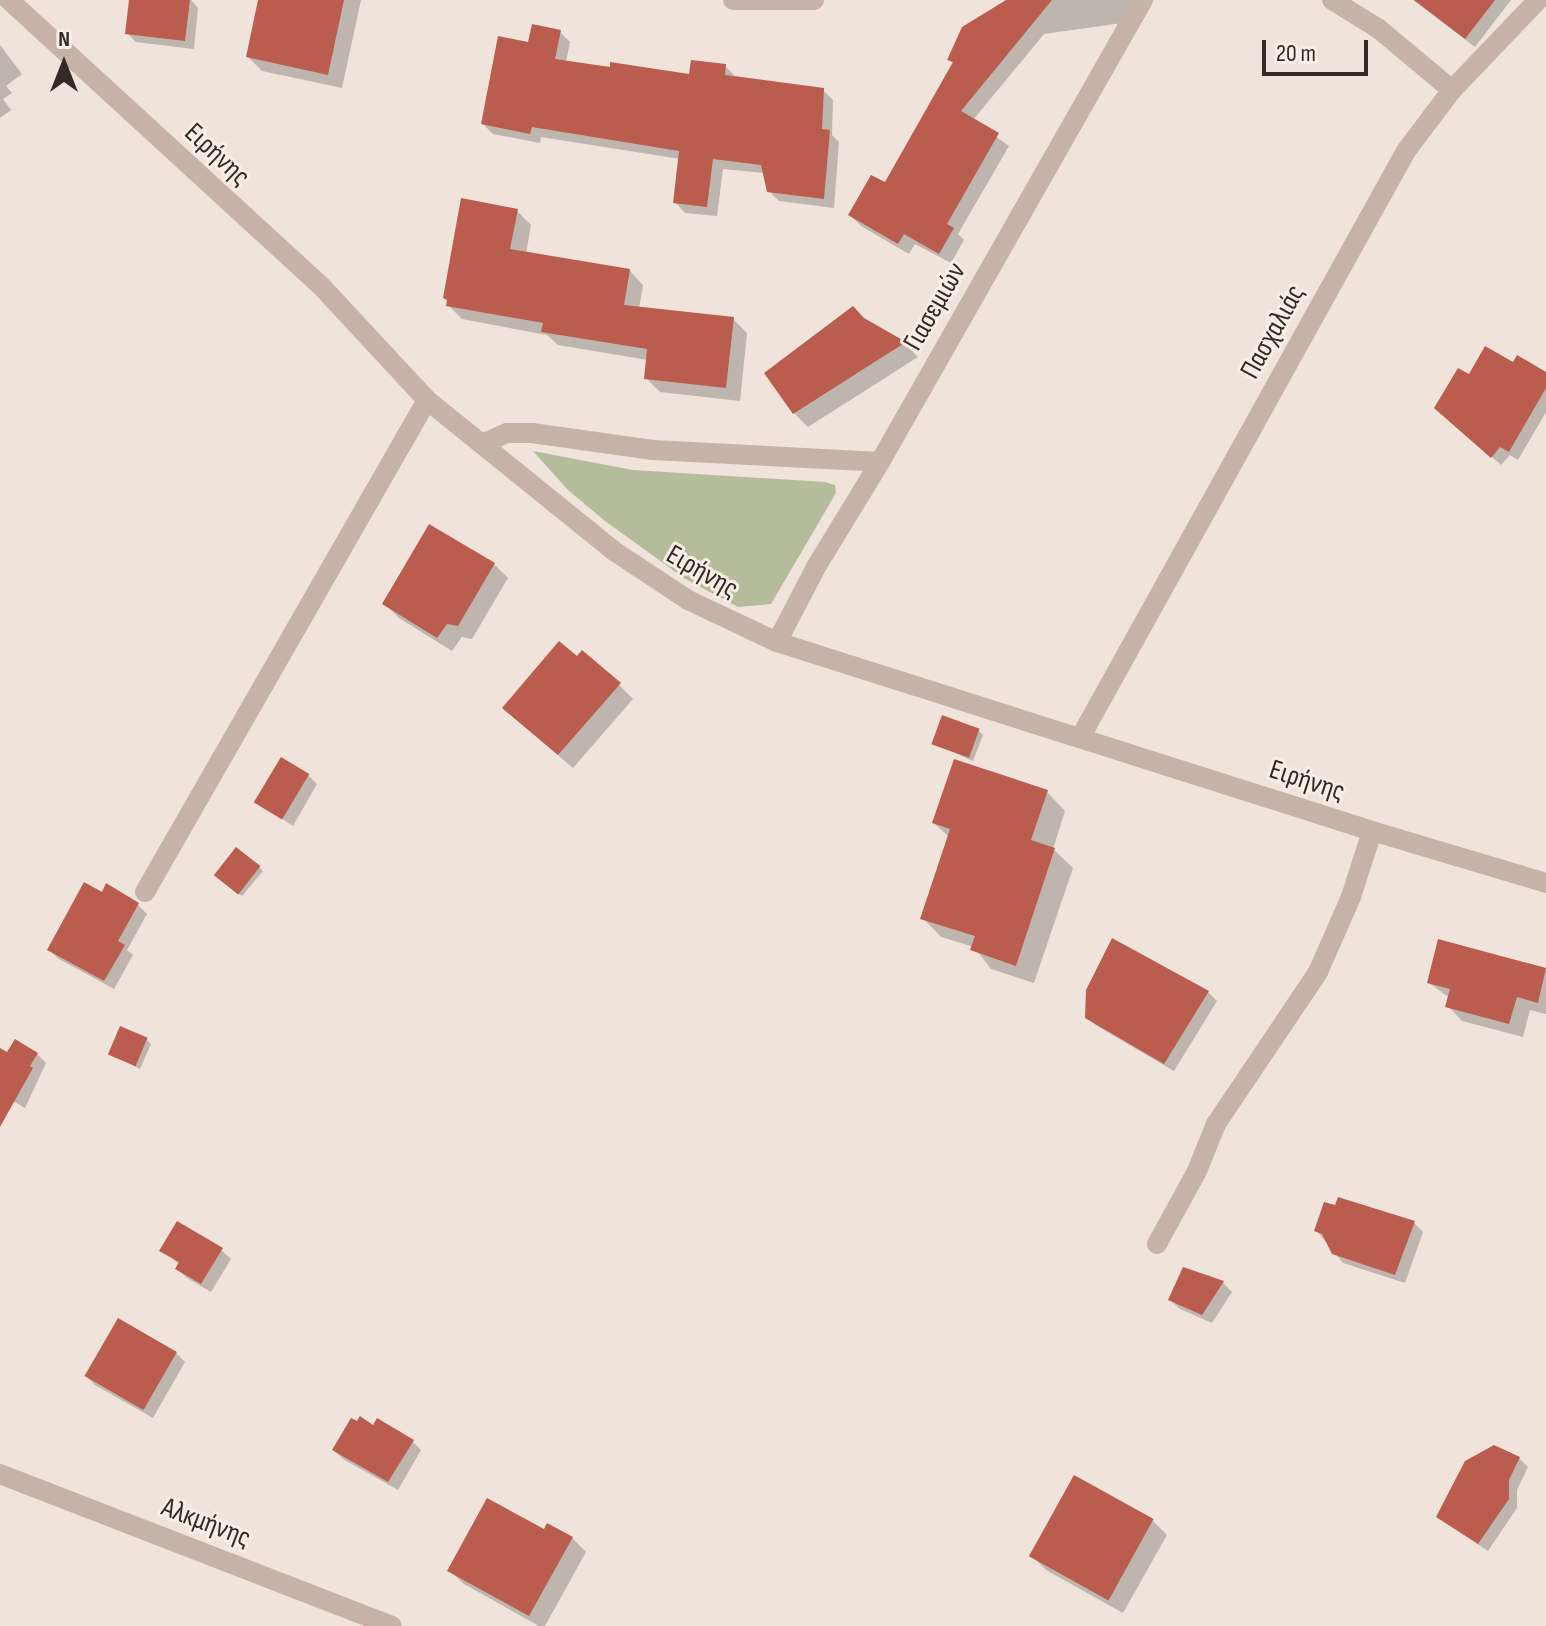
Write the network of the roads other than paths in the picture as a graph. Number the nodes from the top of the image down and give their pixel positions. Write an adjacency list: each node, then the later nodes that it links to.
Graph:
1 (9, 0): 8 (street, Ειρήνης)
2 (733, 0): 3 (street)
3 (814, 0)
4 (1143, 0): 10 (street, Γιασεμιών)
5 (1332, 0): 7 (street)
6 (1538, 0): 7 (street, Πασχαλιάς)
7 (1452, 90): 12 (street, Πασχαλιάς)
8 (427, 400): 9 (street, Ειρήνης); 15 (street)
9 (482, 444): 10 (street); 11 (street, Ειρήνης)
10 (880, 462): 11 (street, Γιασεμιών)
11 (777, 642): 12 (street, Ειρήνης)
12 (1080, 738): 13 (street, Ειρήνης)
13 (1372, 831): 14 (street, Ειρήνης); 16 (street)
14 (1546, 883)
15 (145, 892)
16 (1157, 1244)
17 (0, 1474): 18 (street, Αλκμήνης)
18 (391, 1626)

